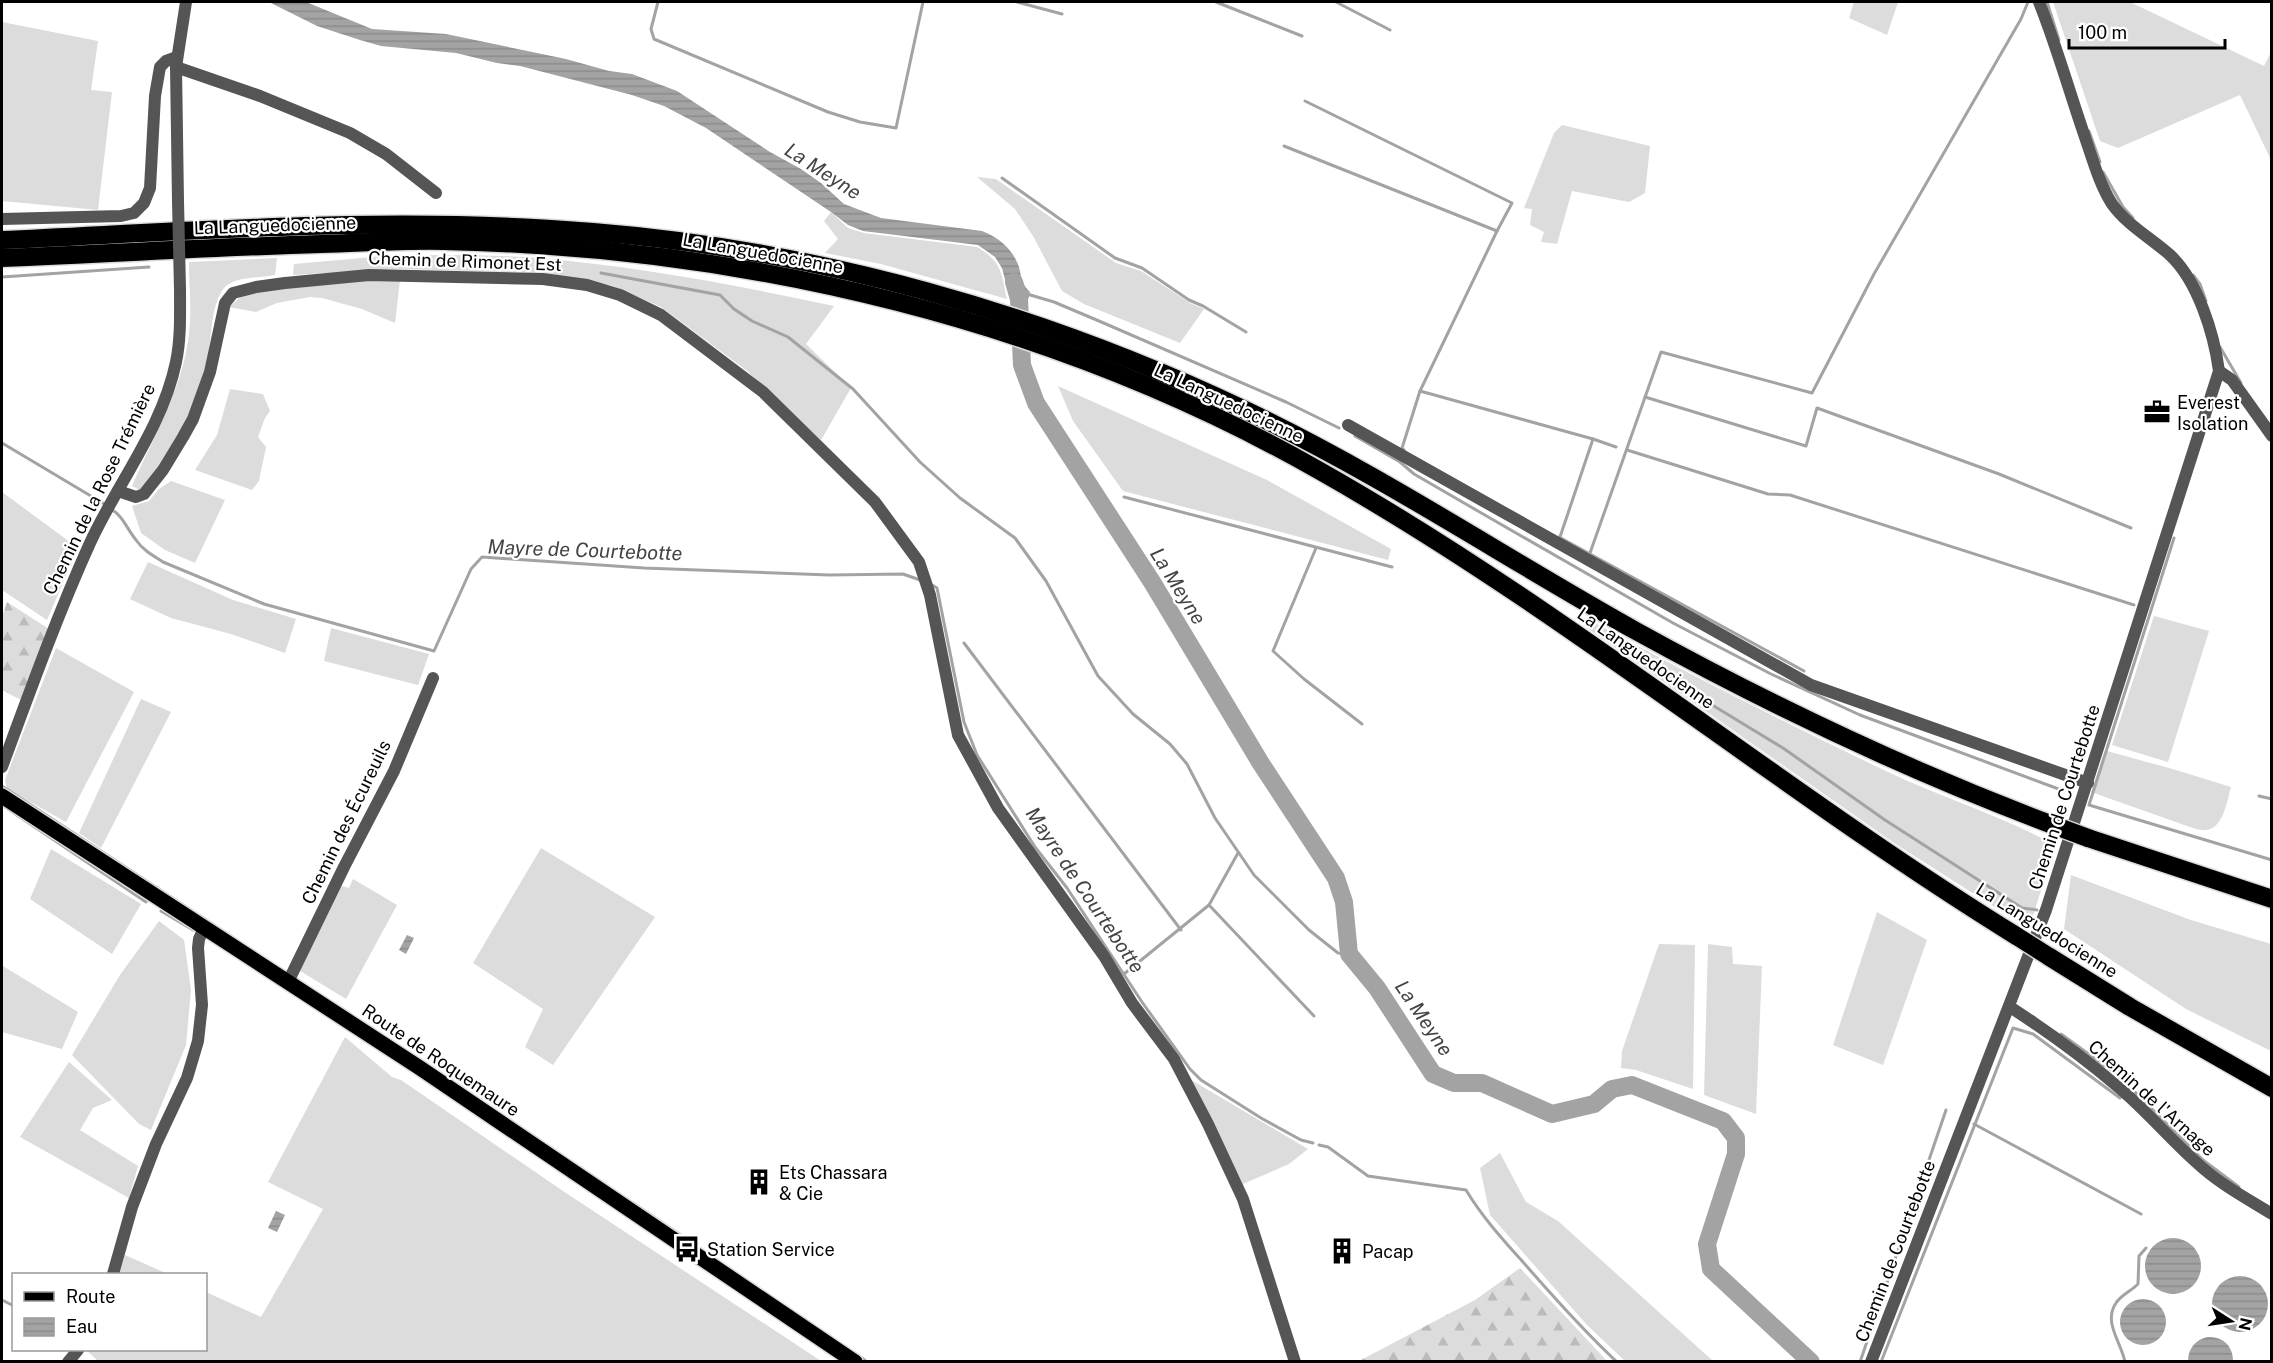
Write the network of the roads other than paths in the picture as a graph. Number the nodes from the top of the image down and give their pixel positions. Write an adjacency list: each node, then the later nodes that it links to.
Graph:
1 (186, 2): 3 (street, Chemin de la Rose Trémière)
2 (2039, 2): 8 (street)
3 (176, 62): 4 (street); 5 (street); 11 (street, Chemin de la Rose Trémière, bridge)
4 (436, 193)
5 (2, 219)
6 (2, 240): 16 (highway, La Languedocienne, bridge)
7 (2, 258): 20 (highway, La Languedocienne, bridge)
8 (2219, 371): 10 (street); 14 (street, Chemin de Courtebotte)
9 (1348, 425): 14 (street)
10 (2271, 436)
11 (115, 496): 13 (street, Chemin de la Rose Trémière); 26 (street, Chemin de Rimonet Est)
12 (433, 678): 18 (street, Chemin des Écureuils)
13 (2, 767)
14 (2088, 783): 19 (street, Chemin de Courtebotte)
15 (2, 796): 17 (main road, Route de Roquemaure)
16 (2271, 899)
17 (204, 928): 18 (main road, Route de Roquemaure); 24 (street)
18 (288, 982): 25 (main road, Route de Roquemaure)
19 (2010, 1007): 23 (street, Chemin de l'Arnage); 27 (street, Chemin de Courtebotte)
20 (2234, 1068): 21 (highway); 22 (highway, La Languedocienne)
21 (2271, 1083)
22 (2271, 1088)
23 (2271, 1214)
24 (114, 1273)
25 (855, 1362)
26 (1295, 1362)
27 (1871, 1362)

